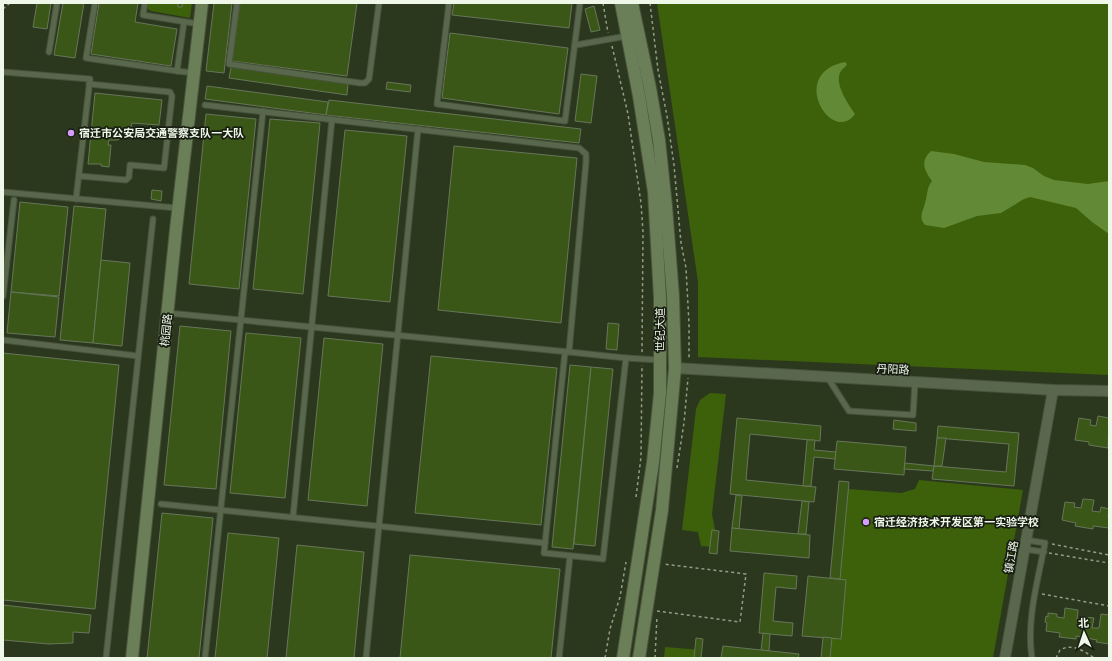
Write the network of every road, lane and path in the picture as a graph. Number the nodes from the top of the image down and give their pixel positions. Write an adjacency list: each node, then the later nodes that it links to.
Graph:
1 (10, 3): 13 (path)
2 (57, 3): 19 (lane)
3 (94, 3): 20 (lane)
4 (145, 3): 14 (lane)
5 (202, 3): 15 (street, 桃园路)
6 (237, 3): 7 (lane)
7 (379, 3)
8 (449, 3): 18 (lane)
9 (580, 3): 18 (lane)
10 (603, 3): 17 (path)
11 (621, 3): 16 (street, 世纪大道)
12 (632, 3): 24 (street, 世纪大道)
13 (3, 9)
14 (184, 22): 15 (lane); 20 (lane)
15 (200, 24): 22 (street, 桃园路)
16 (627, 36): 17 (lane); 24 (street, 世纪大道)
17 (610, 39): 18 (lane); 45 (path)
18 (576, 44)
19 (49, 52)
20 (177, 71): 22 (lane)
21 (3, 72): 23 (lane)
22 (194, 73): 33 (street, 桃园路)
23 (89, 84): 29 (lane); 29 (lane)
24 (644, 92): 46 (street, 世纪大道); 47 (street, 世纪大道)
25 (206, 105): 26 (lane)
26 (263, 111): 27 (lane); 38 (lane)
27 (332, 119): 28 (lane); 39 (lane)
28 (418, 129): 40 (lane); 42 (lane)
29 (79, 176): 31 (lane)
30 (3, 192): 31 (lane)
31 (76, 199): 33 (lane)
32 (14, 200): 35 (lane)
33 (178, 209): 37 (street, 桃园路)
34 (153, 219): 43 (lane)
35 (4, 286): 36 (lane)
36 (3, 296)
37 (167, 313): 38 (lane); 71 (street, 桃园路)
38 (241, 320): 39 (lane); 54 (lane)
39 (312, 327): 40 (lane); 55 (lane)
40 (398, 335): 42 (lane); 56 (lane)
41 (3, 340): 43 (lane)
42 (567, 352): 44 (lane); 57 (lane)
43 (138, 356): 70 (lane)
44 (626, 358): 45 (lane); 62 (lane)
45 (642, 359): 46 (lane); 52 (path)
46 (660, 360): 76 (street, 世纪大道)
47 (675, 368): 48 (street, 丹阳路); 64 (street, 世纪大道)
48 (828, 377): 49 (street, 丹阳路); 49 (lane)
49 (915, 382): 50 (street, 丹阳路)
50 (1054, 390): 51 (street, 丹阳路); 59 (street, 镇江路)
51 (1109, 392)
52 (636, 501)
53 (161, 504): 54 (lane)
54 (221, 510): 55 (lane); 72 (lane)
55 (293, 518): 56 (lane)
56 (379, 526): 57 (lane); 73 (lane)
57 (545, 543): 62 (lane)
58 (1045, 543): 59 (lane); 60 (lane); 61 (path)
59 (1025, 544): 60 (lane); 78 (street, 镇江路)
60 (1044, 552): 65 (path); 67 (lane)
61 (1109, 555)
62 (570, 556): 74 (lane)
63 (627, 558): 75 (path)
64 (654, 562): 69 (street, 世纪大道); 69 (path)
65 (1109, 564): 66 (path)
66 (1109, 568)
67 (1036, 593): 68 (path); 79 (lane)
68 (1109, 606)
69 (646, 610): 77 (street, 世纪大道)
70 (106, 658)
71 (132, 658)
72 (206, 658)
73 (366, 658)
74 (559, 658)
75 (605, 658)
76 (623, 658)
77 (639, 658)
78 (1005, 658)
79 (1032, 658)
80 (1056, 658): 81 (path)
81 (1094, 658)

